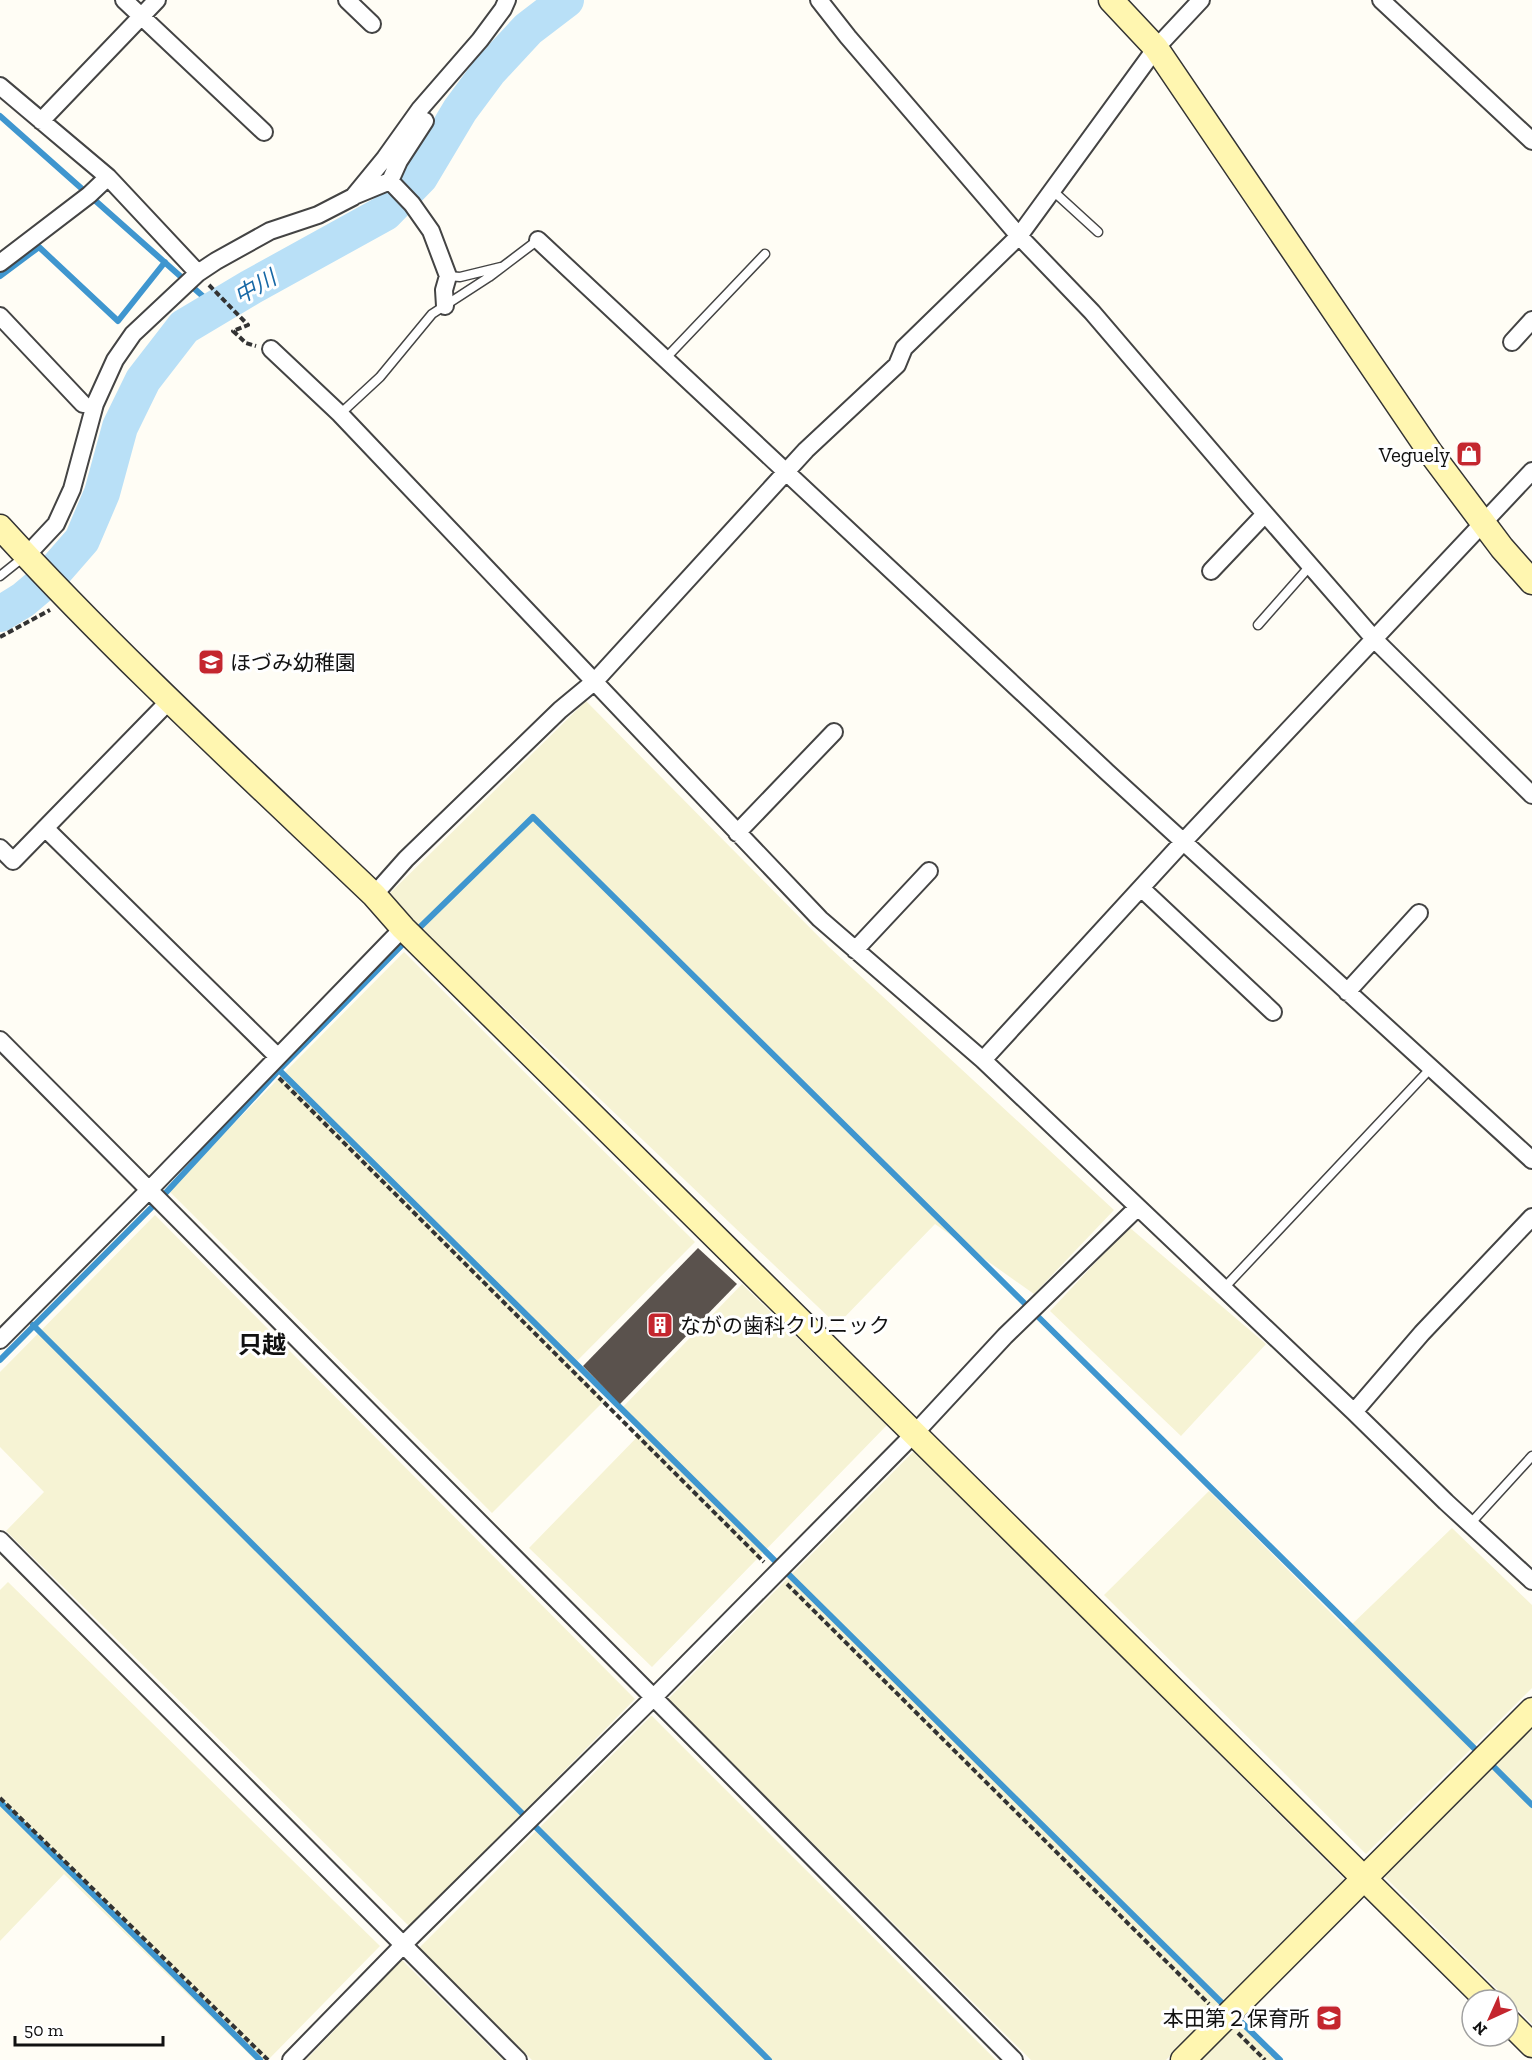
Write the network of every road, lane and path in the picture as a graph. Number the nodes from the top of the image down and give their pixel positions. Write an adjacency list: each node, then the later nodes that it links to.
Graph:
1 (124, 0): 9 (street)
2 (157, 0): 9 (street)
3 (347, 0): 10 (street)
4 (507, 0): 13 (street)
5 (819, 0): 22 (street)
6 (1111, 0): 11 (street)
7 (1201, 0): 11 (street)
8 (1381, 0): 16 (street)
9 (141, 17): 14 (street); 15 (street)
10 (372, 24)
11 (1156, 48): 19 (street); 40 (street)
12 (0, 86): 14 (street)
13 (434, 94): 18 (street); 20 (street)
14 (41, 121): 17 (street)
15 (264, 132)
16 (1532, 141)
17 (108, 177): 25 (street); 27 (street)
18 (394, 184): 20 (street); 28 (street)
19 (1052, 189): 21 (lane); 22 (street)
20 (353, 197): 27 (street)
21 (1098, 232)
22 (1019, 236): 38 (street); 39 (street)
23 (538, 240): 26 (lane); 34 (street)
24 (765, 254): 34 (lane)
25 (0, 263)
26 (504, 266): 28 (lane); 29 (lane)
27 (198, 273): 33 (path); 42 (street)
28 (448, 276): 29 (street)
29 (445, 306): 36 (lane)
30 (0, 316): 35 (street)
31 (1532, 320): 32 (street)
32 (1512, 342)
33 (271, 349): 36 (street)
34 (665, 359): 38 (street)
35 (83, 404)
36 (340, 414): 51 (street)
37 (1532, 471): 40 (street)
38 (787, 472): 51 (street); 57 (street)
39 (1265, 514): 43 (street); 44 (street)
40 (1483, 523): 46 (street); 50 (street)
41 (0, 527): 42 (street)
42 (26, 556): 45 (lane); 47 (street)
43 (1310, 566): 48 (lane); 50 (street)
44 (1212, 571)
45 (0, 576)
46 (1532, 582)
47 (69, 600): 49 (path); 52 (street)
48 (1258, 626)
49 (0, 637)
50 (1375, 640): 54 (street); 57 (street)
51 (595, 681): 56 (street); 61 (street)
52 (170, 700): 55 (street); 61 (street)
53 (834, 732): 56 (street)
54 (1532, 795)
55 (45, 828): 58 (street); 68 (street)
56 (738, 833): 64 (street)
57 (1183, 842): 60 (street); 65 (street)
58 (0, 848)
59 (929, 871): 64 (street)
60 (1141, 888): 66 (street); 69 (street)
61 (374, 895): 63 (street)
62 (1419, 913): 65 (street)
63 (403, 928): 68 (street); 78 (street)
64 (855, 950): 69 (street)
65 (1347, 992): 70 (street)
66 (1273, 1012)
67 (0, 1040): 72 (street)
68 (277, 1056): 72 (street)
69 (983, 1060): 73 (street)
70 (1431, 1068): 71 (street); 75 (lane)
71 (1532, 1160)
72 (150, 1190): 76 (street); 83 (street)
73 (1138, 1207): 75 (street); 78 (street)
74 (1532, 1217): 77 (street)
75 (1224, 1288): 77 (street)
76 (0, 1340)
77 (1354, 1412): 80 (street)
78 (915, 1433): 83 (street); 86 (street)
79 (1532, 1456): 80 (lane)
80 (1470, 1524): 82 (street)
81 (0, 1540): 87 (street)
82 (1532, 1581)
83 (653, 1698): 87 (street); 94 (street)
84 (1532, 1710): 86 (street)
85 (0, 1798): 91 (path)
86 (1365, 1879): 88 (street); 95 (street)
87 (403, 1945): 92 (street); 93 (street)
88 (1475, 1988)
89 (1520, 2033): 90 (street)
90 (1532, 2045)
91 (268, 2060)
92 (291, 2060)
93 (518, 2060)
94 (1014, 2060)
95 (1183, 2060)

